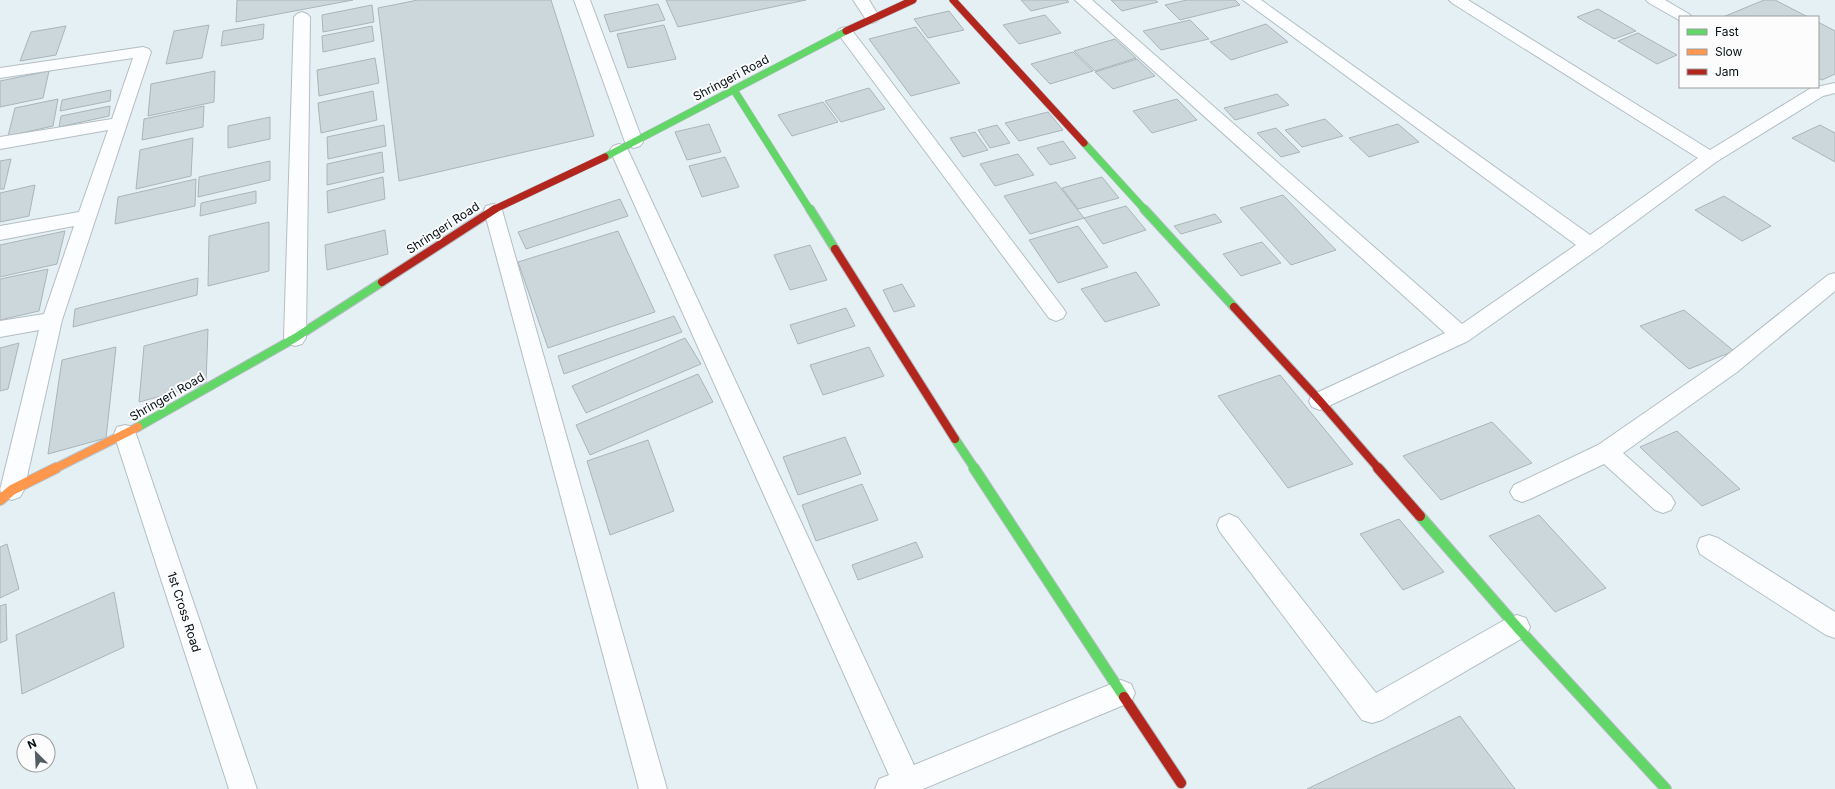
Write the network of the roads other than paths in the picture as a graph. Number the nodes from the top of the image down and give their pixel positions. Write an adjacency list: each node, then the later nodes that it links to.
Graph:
1 (582, 0): 18 (street)
2 (861, 0): 11 (street)
3 (913, 0): 11 (street, Shringeri Road)
4 (953, 0): 30 (street)
5 (1084, 0): 28 (street)
6 (1251, 0): 23 (street)
7 (1457, 0): 19 (street)
8 (1654, 0): 9 (street)
9 (1682, 16)
10 (302, 17): 29 (street)
11 (872, 18): 12 (street, Shringeri Road)
12 (845, 32): 15 (street, Shringeri Road); 25 (street)
13 (0, 73): 16 (street)
14 (1820, 89): 19 (street)
15 (734, 90): 18 (street, Shringeri Road); 40 (street)
16 (119, 123): 17 (street); 21 (street)
17 (0, 143)
18 (626, 146): 20 (street, Shringeri Road); 42 (street)
19 (1710, 158): 23 (street)
20 (493, 210): 29 (street, Shringeri Road); 44 (street)
21 (87, 217): 22 (street); 26 (street)
22 (0, 233)
23 (1590, 245): 28 (street)
24 (1835, 280): 32 (street)
25 (1056, 313)
26 (52, 320): 27 (street); 34 (street)
27 (0, 330)
28 (1461, 335): 30 (street)
29 (294, 338): 31 (street, Shringeri Road)
30 (1320, 402): 39 (street)
31 (125, 434): 34 (street, Shringeri Road); 43 (street, 1st Cross Road)
32 (1606, 452): 33 (street); 35 (street)
33 (1522, 492)
34 (6, 495)
35 (1663, 503)
36 (1228, 525): 39 (street)
37 (1709, 546): 38 (street)
38 (1835, 626)
39 (1517, 627): 45 (street)
40 (1121, 693): 41 (street); 42 (street)
41 (1181, 783)
42 (898, 785)
43 (243, 789)
44 (653, 789)
45 (1666, 789)

